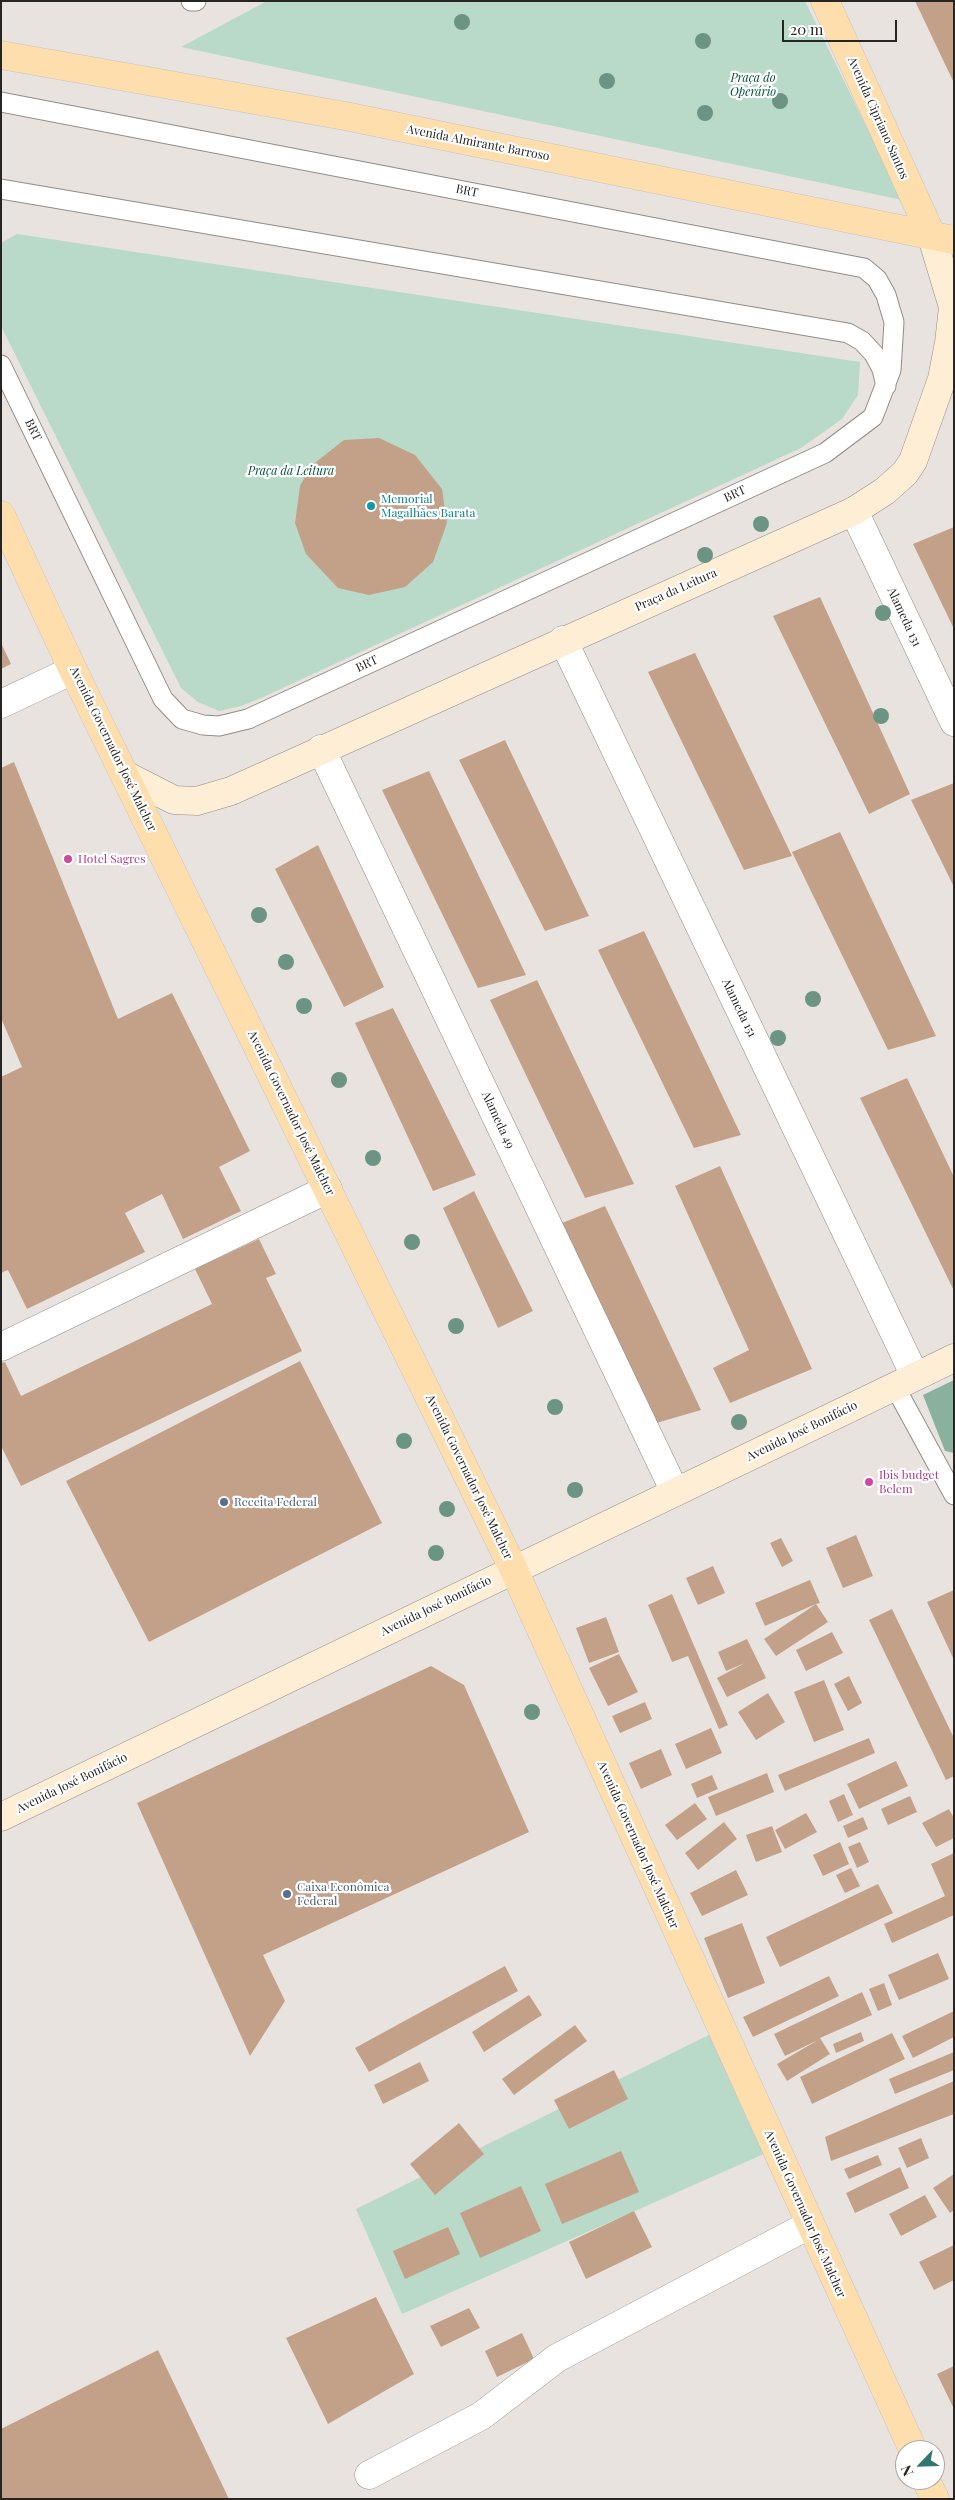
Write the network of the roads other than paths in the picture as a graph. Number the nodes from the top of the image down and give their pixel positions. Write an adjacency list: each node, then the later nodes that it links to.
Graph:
1 (191, 1): 2 (lane)
2 (196, 1)
3 (825, 1): 7 (main road, Avenida Cipriano Santos)
4 (1, 55): 7 (main road, Avenida Almirante Barroso)
5 (1, 102): 9 (lane, BRT)
6 (1, 189): 9 (lane)
7 (942, 237): 10 (street, Praça da Leitura)
8 (1, 365): 9 (lane, BRT)
9 (886, 387)
10 (854, 511): 12 (street, Praça da Leitura); 15 (street, Alameda 131)
11 (1, 515): 13 (main road, Avenida Governador José Malcher)
12 (563, 640): 16 (street, Praça da Leitura); 21 (street, Alameda 151)
13 (73, 670): 14 (street); 17 (main road, Avenida Governador José Malcher)
14 (1, 704)
15 (954, 722)
16 (321, 749): 17 (street, Praça da Leitura); 22 (street, Alameda 49)
17 (127, 776): 18 (main road, Avenida Governador José Malcher)
18 (328, 1189): 19 (street); 24 (main road, Avenida Governador José Malcher)
19 (1, 1347)
20 (954, 1358): 21 (street, Avenida José Bonifácio)
21 (905, 1381): 22 (street, Avenida José Bonifácio); 23 (lane)
22 (675, 1492): 24 (street, Avenida José Bonifácio)
23 (954, 1495)
24 (513, 1568): 25 (street, Avenida José Bonifácio); 26 (main road, Avenida Governador José Malcher)
25 (1, 1817)
26 (809, 2225): 27 (main road, Avenida Governador José Malcher); 28 (street)
27 (907, 2440)
28 (369, 2475)

